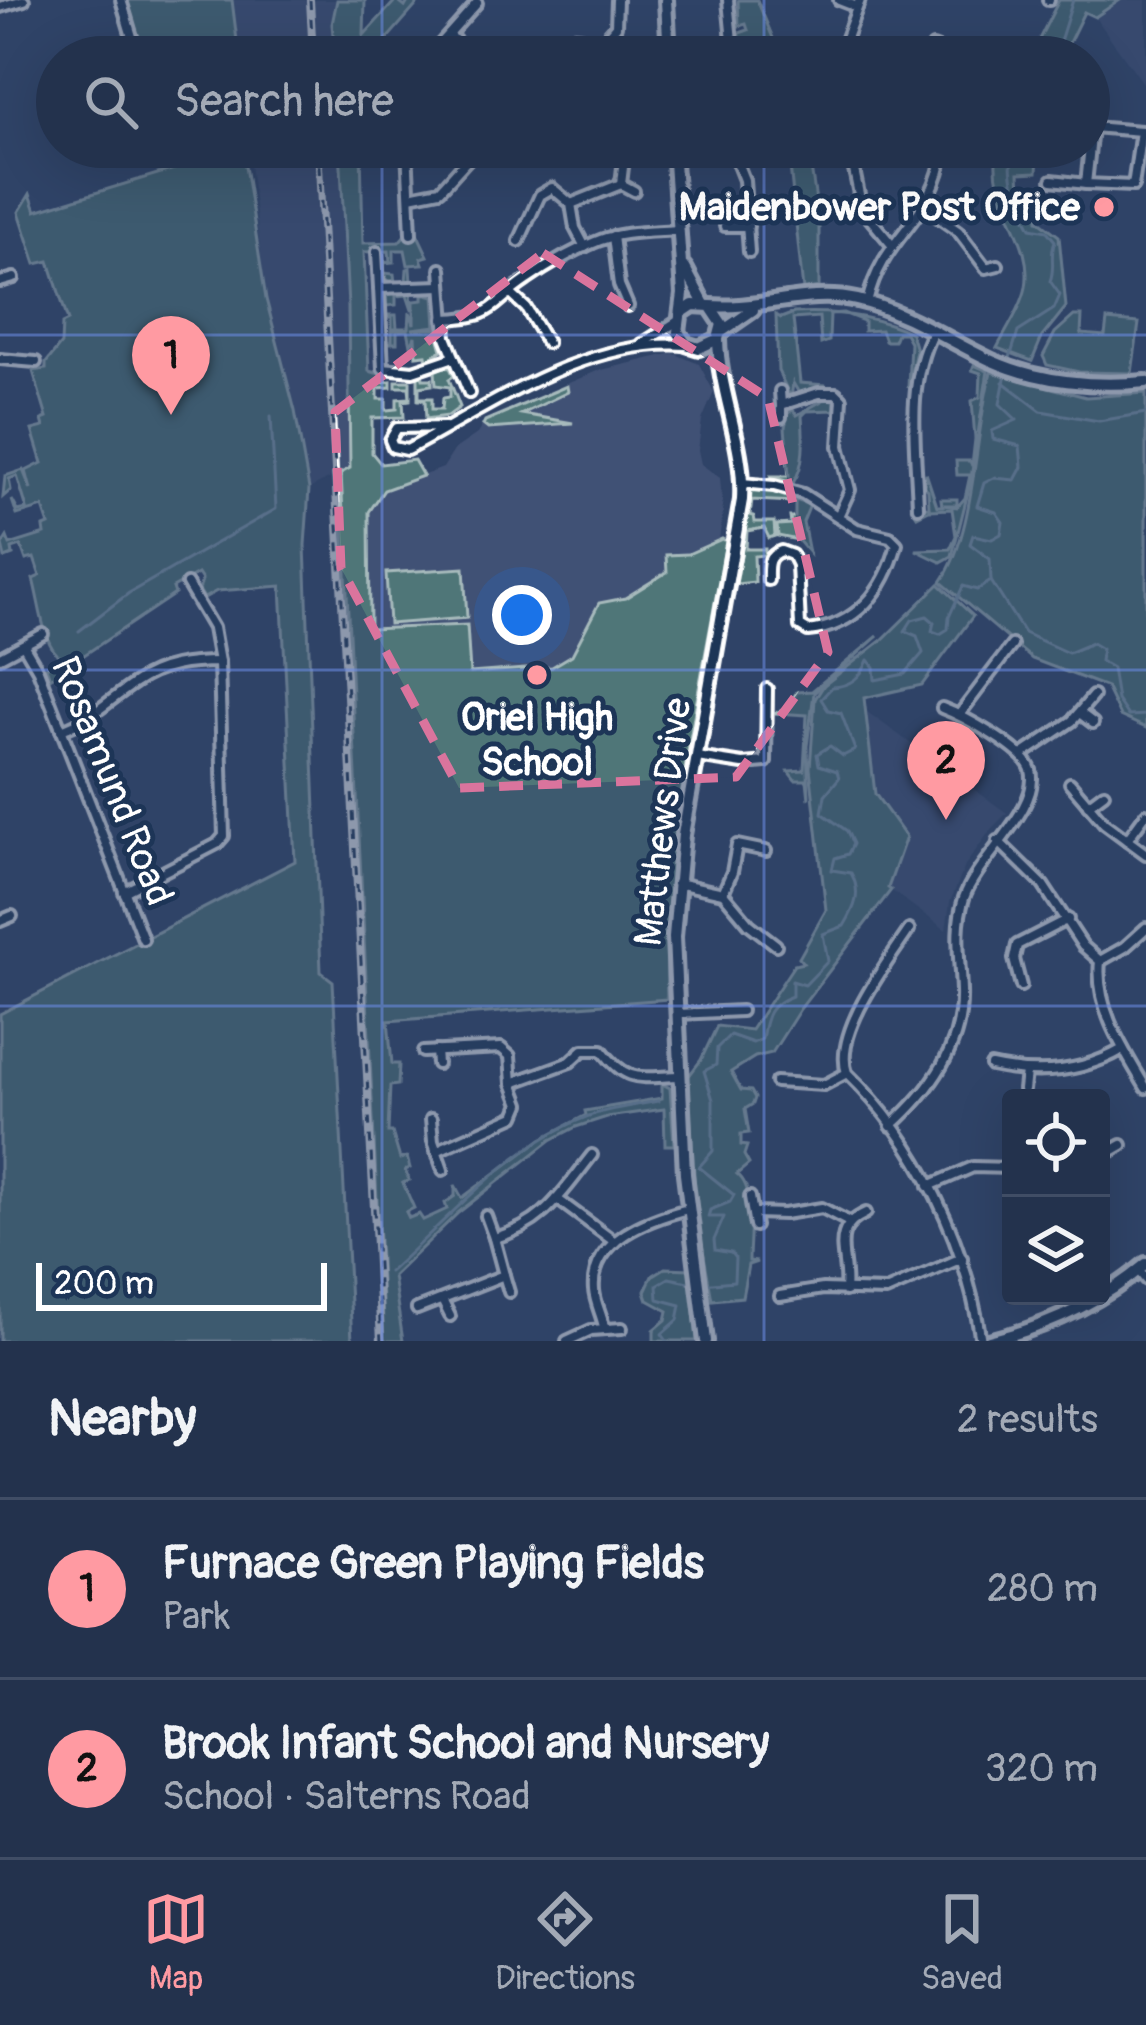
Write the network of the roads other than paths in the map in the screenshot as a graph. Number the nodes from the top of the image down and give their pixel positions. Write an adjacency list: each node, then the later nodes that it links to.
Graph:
1 (24, 0): 9 (street)
2 (121, 0): 11 (street)
3 (617, 0): 12 (street)
4 (666, 0): 13 (street)
5 (728, 0): 14 (street)
6 (839, 0): 8 (street)
7 (476, 3): 10 (street)
8 (859, 3): 15 (street)
9 (0, 7)
10 (449, 35)
11 (132, 36)
12 (607, 36)
13 (667, 36)
14 (731, 36)
15 (847, 36)
16 (1110, 129): 17 (street)
17 (1144, 132): 28 (street)
18 (408, 168): 30 (street)
19 (460, 168): 30 (street)
20 (623, 168): 27 (street)
21 (675, 168): 35 (street)
22 (740, 168): 34 (street)
23 (854, 168): 39 (street)
24 (941, 168): 32 (street)
25 (1088, 168): 28 (street)
26 (1052, 180): 28 (street)
27 (621, 184): 29 (street); 31 (street)
28 (1086, 184)
29 (634, 191)
30 (410, 196): 36 (street)
31 (572, 204): 38 (street); 40 (street)
32 (925, 208): 39 (street); 45 (street)
33 (725, 226): 34 (street)
34 (748, 226): 42 (street)
35 (678, 230): 37 (street); 43 (street)
36 (411, 234)
37 (613, 236): 40 (street); 53 (street)
38 (519, 241)
39 (892, 245): 55 (street)
40 (585, 247): 54 (street)
41 (377, 252): 52 (street)
42 (749, 252)
43 (682, 259): 57 (street); 59 (street)
44 (998, 265): 45 (street)
45 (986, 268): 48 (street)
46 (441, 269): 51 (street)
47 (14, 278): 49 (street)
48 (986, 280)
49 (0, 282)
50 (634, 284): 53 (street)
51 (442, 286): 52 (street); 60 (street)
52 (379, 288): 66 (street)
53 (621, 290): 58 (street)
54 (512, 295): 60 (street); 63 (street)
55 (867, 303): 56 (street); 61 (street)
56 (767, 304): 57 (street); 62 (street)
57 (707, 305): 59 (street); 62 (street)
58 (628, 306)
59 (679, 317): 64 (street); 65 (street)
60 (444, 319): 66 (street)
61 (933, 332): 69 (street); 77 (street)
62 (720, 336): 64 (street); 70 (street, Matthews Drive)
63 (548, 343)
64 (694, 347): 65 (street); 70 (street, Matthews Drive)
65 (630, 349): 75 (street)
66 (454, 357): 72 (street)
67 (0, 359): 68 (street)
68 (36, 362)
69 (1146, 382)
70 (724, 386): 76 (street, Matthews Drive)
71 (780, 391): 73 (street)
72 (469, 393)
73 (781, 405): 74 (street); 78 (street)
74 (781, 417)
75 (445, 427): 75 (street)
76 (742, 483): 78 (street); 96 (street, Matthews Drive)
77 (918, 507)
78 (839, 514): 79 (street)
79 (768, 580)
80 (187, 584): 85 (street)
81 (43, 634): 83 (street)
82 (1012, 644): 92 (street)
83 (23, 646): 84 (street); 94 (street, Rosamund Road)
84 (0, 657)
85 (219, 662): 94 (street); 108 (street)
86 (767, 689): 89 (street)
87 (1093, 696): 91 (street)
88 (784, 703): 89 (street)
89 (767, 704): 96 (street)
90 (942, 709): 92 (street)
91 (1081, 713): 93 (street); 95 (street)
92 (958, 715): 95 (street)
93 (1093, 723)
94 (61, 730): 108 (street, Rosamund Road)
95 (1023, 754): 102 (street)
96 (697, 757): 107 (street, Matthews Drive)
97 (1070, 783): 99 (street)
98 (1104, 793): 99 (street)
99 (1088, 805): 101 (street)
100 (1146, 814): 101 (street)
101 (1127, 840): 106 (street)
102 (998, 841): 111 (street); 142 (street)
103 (725, 843): 104 (street)
104 (736, 845): 105 (street); 109 (street)
105 (766, 851)
106 (1146, 854)
107 (677, 884): 109 (street); 126 (street, Matthews Drive)
108 (124, 892): 117 (street, Rosamund Road)
109 (723, 893): 116 (street)
110 (13, 916): 112 (street)
111 (1068, 919): 121 (street); 122 (street)
112 (0, 921)
113 (771, 921): 116 (street)
114 (1146, 928): 121 (street)
115 (909, 930): 118 (street)
116 (763, 934): 119 (street)
117 (143, 939)
118 (901, 942): 120 (street); 133 (street)
119 (776, 945)
120 (913, 952)
121 (1100, 962): 127 (street)
122 (1022, 986)
123 (724, 998): 125 (street)
124 (741, 1011): 125 (street)
125 (725, 1012): 126 (street)
126 (676, 1014): 134 (street, Matthews Drive)
127 (1123, 1048): 132 (street); 138 (street)
128 (436, 1051): 129 (street); 130 (street); 136 (street)
129 (423, 1052)
130 (437, 1064)
131 (991, 1066): 132 (street)
132 (1026, 1072): 139 (street)
133 (848, 1073): 137 (street); 142 (street)
134 (680, 1076): 136 (street); 154 (street, Matthews Drive)
135 (776, 1082): 137 (street)
136 (512, 1083): 144 (street)
137 (805, 1085): 140 (street)
138 (1146, 1088)
139 (1024, 1089)
140 (803, 1101)
141 (431, 1119): 144 (street)
142 (891, 1126): 151 (street)
143 (1122, 1145): 145 (street)
144 (436, 1151): 150 (street)
145 (1110, 1153)
146 (592, 1155): 153 (street)
147 (1110, 1159): 148 (street)
148 (1119, 1165)
149 (1002, 1168): 151 (street)
150 (443, 1170)
151 (929, 1186): 162 (street)
152 (750, 1197): 155 (street)
153 (557, 1199): 160 (street); 161 (street)
154 (688, 1209): 161 (street); 177 (street, Matthews Drive)
155 (755, 1213): 158 (street); 159 (street)
156 (866, 1213): 158 (street)
157 (486, 1216): 160 (street)
158 (848, 1222): 165 (street)
159 (755, 1226)
160 (494, 1238): 164 (street)
161 (615, 1243): 174 (street)
162 (962, 1258): 165 (street); 178 (street)
163 (1144, 1271): 173 (street)
164 (504, 1275): 166 (street); 169 (street)
165 (845, 1291): 167 (street)
166 (509, 1292)
167 (794, 1295): 168 (street); 171 (street)
168 (780, 1296)
169 (442, 1300): 170 (street); 172 (street)
170 (417, 1309)
171 (796, 1310)
172 (450, 1316)
173 (1038, 1327): 178 (street); 179 (street)
174 (604, 1328): 175 (street); 176 (street)
175 (622, 1328)
176 (567, 1341)
177 (706, 1341)
178 (985, 1341)
179 (1042, 1341)

